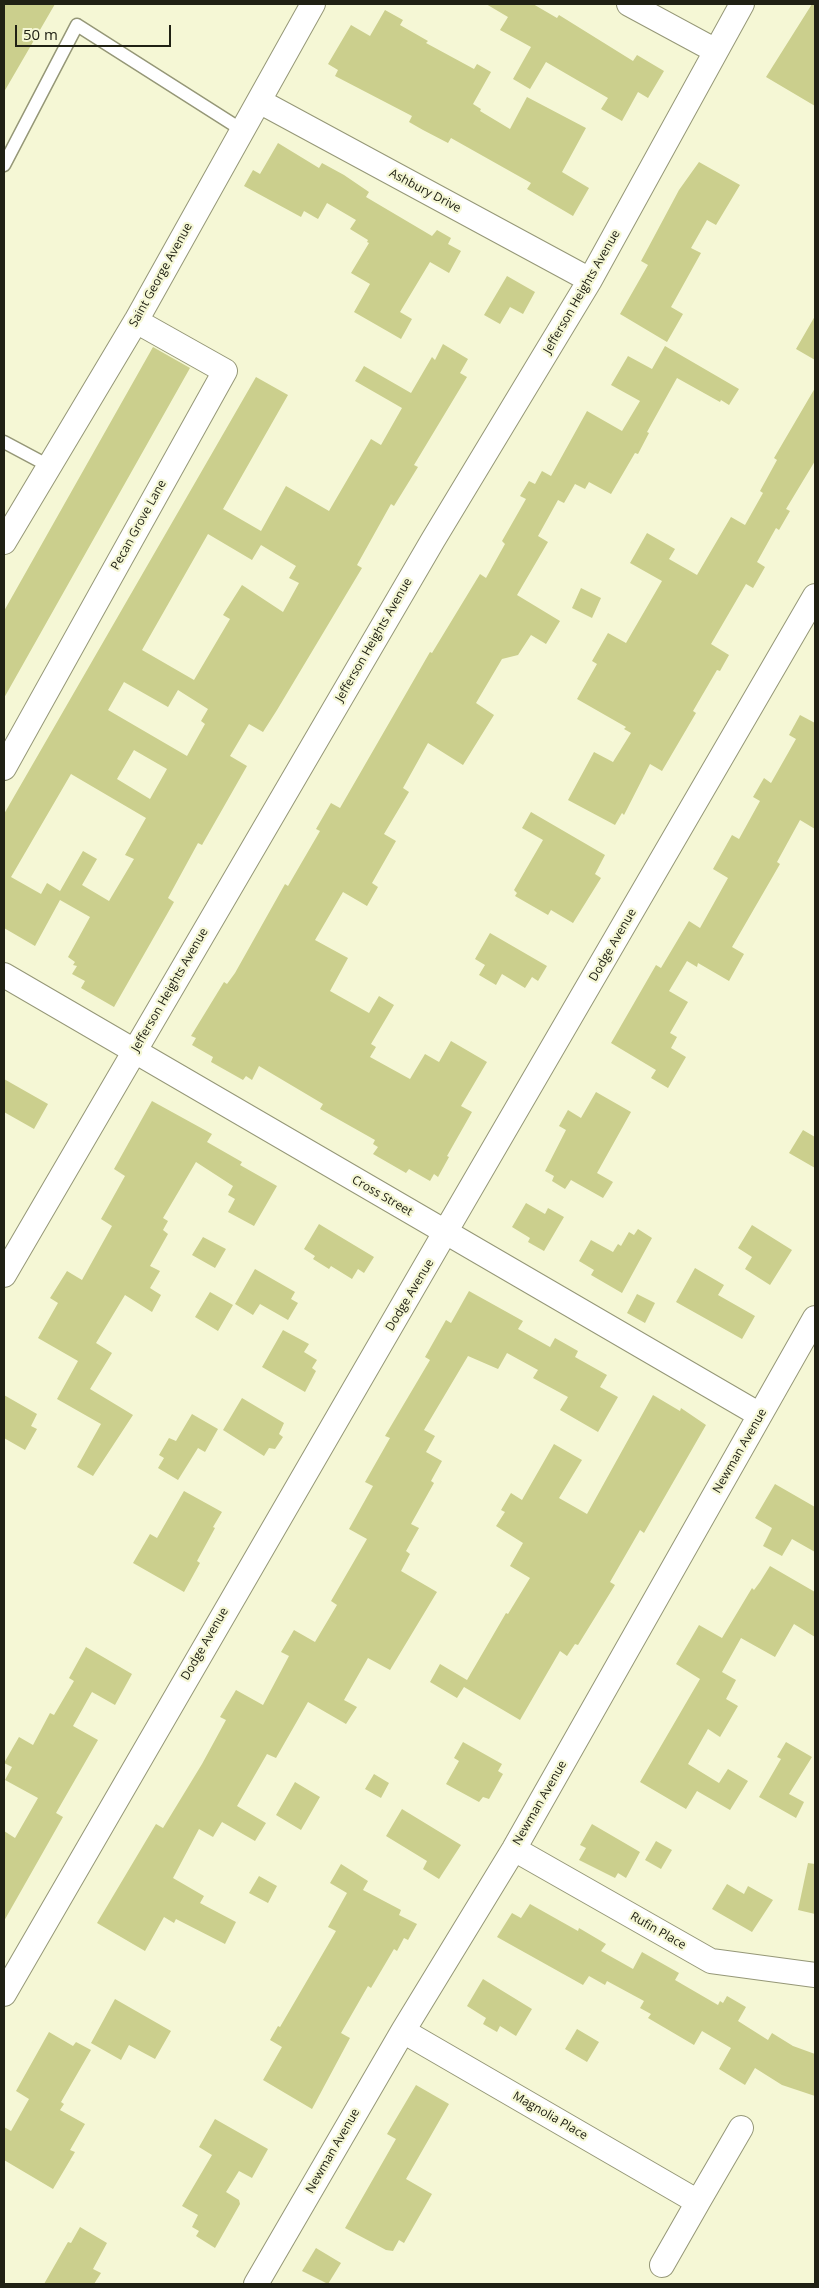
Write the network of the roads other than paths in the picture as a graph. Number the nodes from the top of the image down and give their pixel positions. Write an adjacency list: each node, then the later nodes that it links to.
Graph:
1 (313, 4): 5 (street, Saint George Avenue)
2 (629, 4): 4 (street)
3 (742, 4): 4 (street, Jefferson Heights Avenue)
4 (716, 51): 8 (street, Jefferson Heights Avenue)
5 (259, 101): 6 (street, Saint George Avenue); 8 (street, Ashbury Drive)
6 (242, 130): 7 (lane); 9 (street, Saint George Avenue)
7 (4, 165)
8 (590, 280): 16 (street, Jefferson Heights Avenue)
9 (136, 321): 11 (street, Saint George Avenue); 14 (street, Pecan Grove Lane)
10 (4, 442): 11 (lane)
11 (49, 466): 12 (street, Saint George Avenue)
12 (8, 527)
13 (815, 596): 17 (street, Dodge Avenue)
14 (4, 768)
15 (4, 975): 16 (street, Cross Street)
16 (134, 1050): 17 (street, Cross Street); 18 (street, Jefferson Heights Avenue)
17 (446, 1234): 20 (street, Cross Street); 23 (street, Dodge Avenue)
18 (4, 1275)
19 (814, 1324): 20 (street, Newman Avenue)
20 (760, 1415): 21 (street, Newman Avenue)
21 (514, 1849): 22 (street, Rufin Place); 24 (street, Newman Avenue)
22 (815, 1974)
23 (4, 1994)
24 (403, 2030): 26 (street, Magnolia Place); 28 (street, Newman Avenue)
25 (741, 2128): 26 (street)
26 (698, 2202): 27 (street)
27 (662, 2265)
28 (256, 2284)

